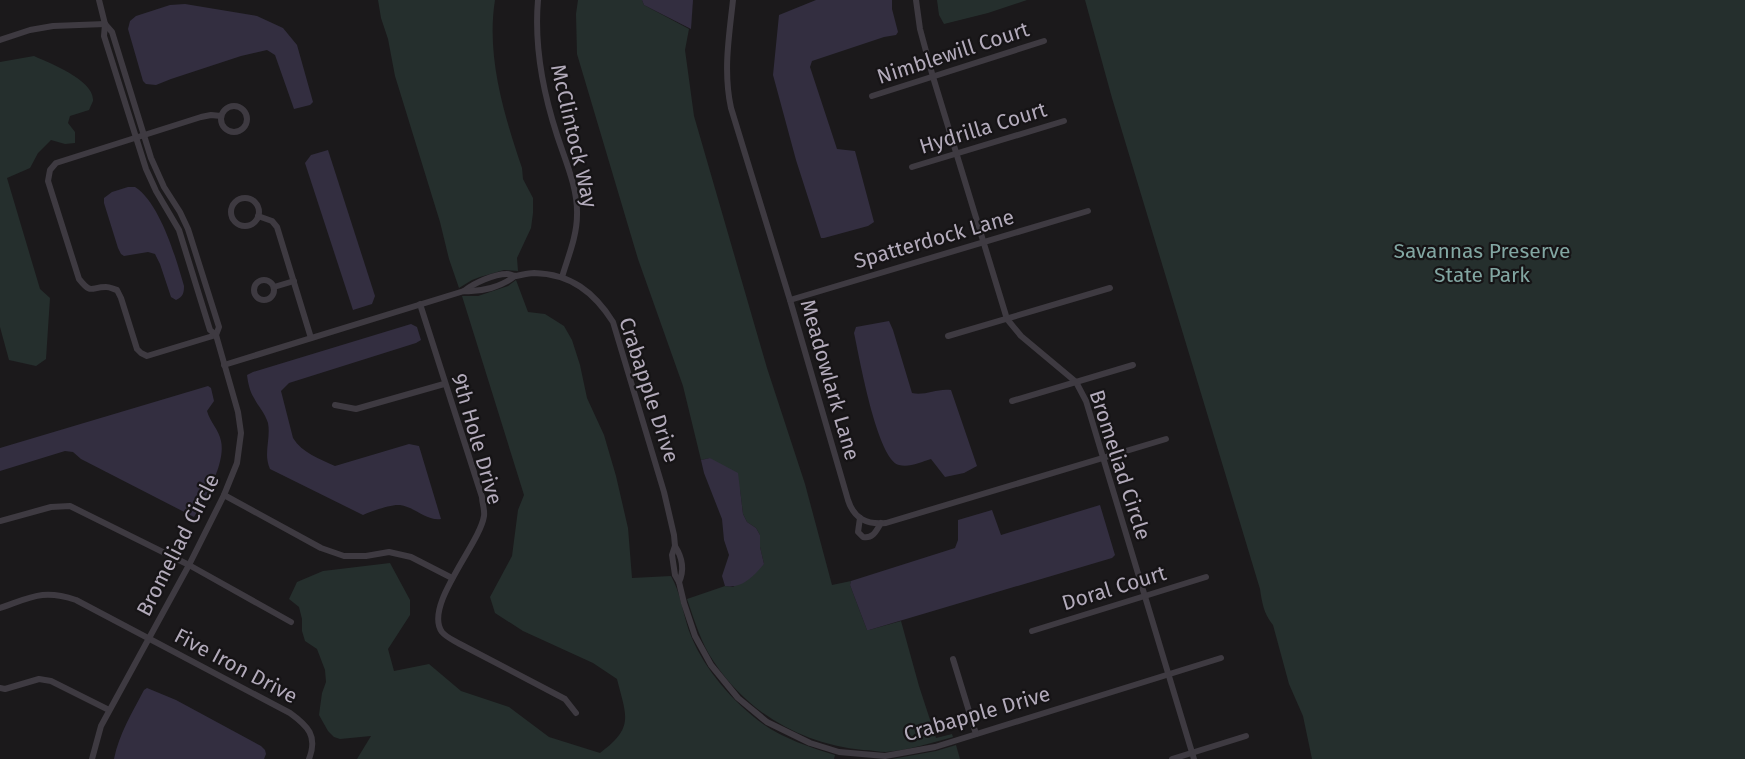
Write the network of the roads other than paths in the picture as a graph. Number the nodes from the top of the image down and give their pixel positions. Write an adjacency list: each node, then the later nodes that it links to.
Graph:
1 (99, 0): 5 (street, Bromeliad Circle)
2 (538, 0): 19 (street, McClintock Way)
3 (734, 0): 23 (street, Meadowlark Lane)
4 (916, 0): 8 (street, Bromeliad Circle)
5 (105, 24): 6 (street); 12 (street, Bromeliad Circle); 13 (street, Bromeliad Circle)
6 (0, 40)
7 (1044, 41): 8 (street, Nimblewill Court)
8 (933, 77): 9 (street, Nimblewill Court); 14 (street, Bromeliad Circle)
9 (872, 96)
10 (221, 116): 10 (street); 12 (street)
11 (1064, 121): 14 (street, Hydrilla Court)
12 (145, 136): 13 (street); 26 (street, Bromeliad Circle)
13 (135, 139): 26 (street, Bromeliad Circle); 26 (street)
14 (958, 153): 15 (street, Hydrilla Court); 18 (street, Bromeliad Circle)
15 (912, 167)
16 (1088, 211): 18 (street, Spatterdock Lane)
17 (258, 216): 17 (street); 20 (street)
18 (984, 242): 23 (street, Spatterdock Lane); 25 (street, Bromeliad Circle)
19 (562, 277): 24 (street, Crabapple Drive); 57 (street, Crabapple Drive)
20 (294, 280): 21 (street); 28 (street)
21 (274, 287)
22 (1110, 288): 25 (street)
23 (790, 300): 38 (street, Meadowlark Lane)
24 (420, 304): 28 (street, Crabapple Drive); 32 (street, 9th Hole Drive)
25 (1007, 319): 27 (street); 31 (street, Bromeliad Circle)
26 (216, 335): 29 (street, Bromeliad Circle)
27 (948, 336)
28 (311, 338): 29 (street, Crabapple Drive)
29 (224, 365): 37 (street, Bromeliad Circle)
30 (1133, 365): 31 (street)
31 (1076, 382): 33 (street); 36 (street, Bromeliad Circle)
32 (444, 384): 34 (street); 43 (street, 9th Hole Drive)
33 (1012, 401)
34 (335, 405)
35 (1167, 439): 36 (street)
36 (1104, 457): 40 (street); 44 (street, Bromeliad Circle)
37 (224, 495): 41 (street, Bromeliad Circle); 43 (street)
38 (860, 518): 40 (street); 40 (street, Meadowlark Lane)
39 (0, 521): 41 (street)
40 (881, 523)
41 (189, 565): 46 (street); 48 (street, Bromeliad Circle)
42 (1206, 577): 44 (street, Doral Court)
43 (452, 578): 54 (street, 9th Hole Drive)
44 (1144, 596): 47 (street, Doral Court); 51 (street, Bromeliad Circle)
45 (0, 608): 48 (street, Five Iron Drive)
46 (291, 622)
47 (1032, 631)
48 (148, 638): 53 (street, Bromeliad Circle); 60 (street, Five Iron Drive)
49 (1221, 658): 51 (street, Crabapple Drive)
50 (953, 659): 55 (street)
51 (1167, 674): 55 (street, Crabapple Drive); 58 (street, Bromeliad Circle)
52 (0, 688): 53 (street)
53 (109, 710): 59 (street, Bromeliad Circle)
54 (576, 713)
55 (976, 734): 57 (street, Crabapple Drive)
56 (1246, 736): 58 (street)
57 (839, 755)
58 (1193, 756): 61 (street)
59 (92, 759)
60 (309, 759)
61 (1172, 759)

